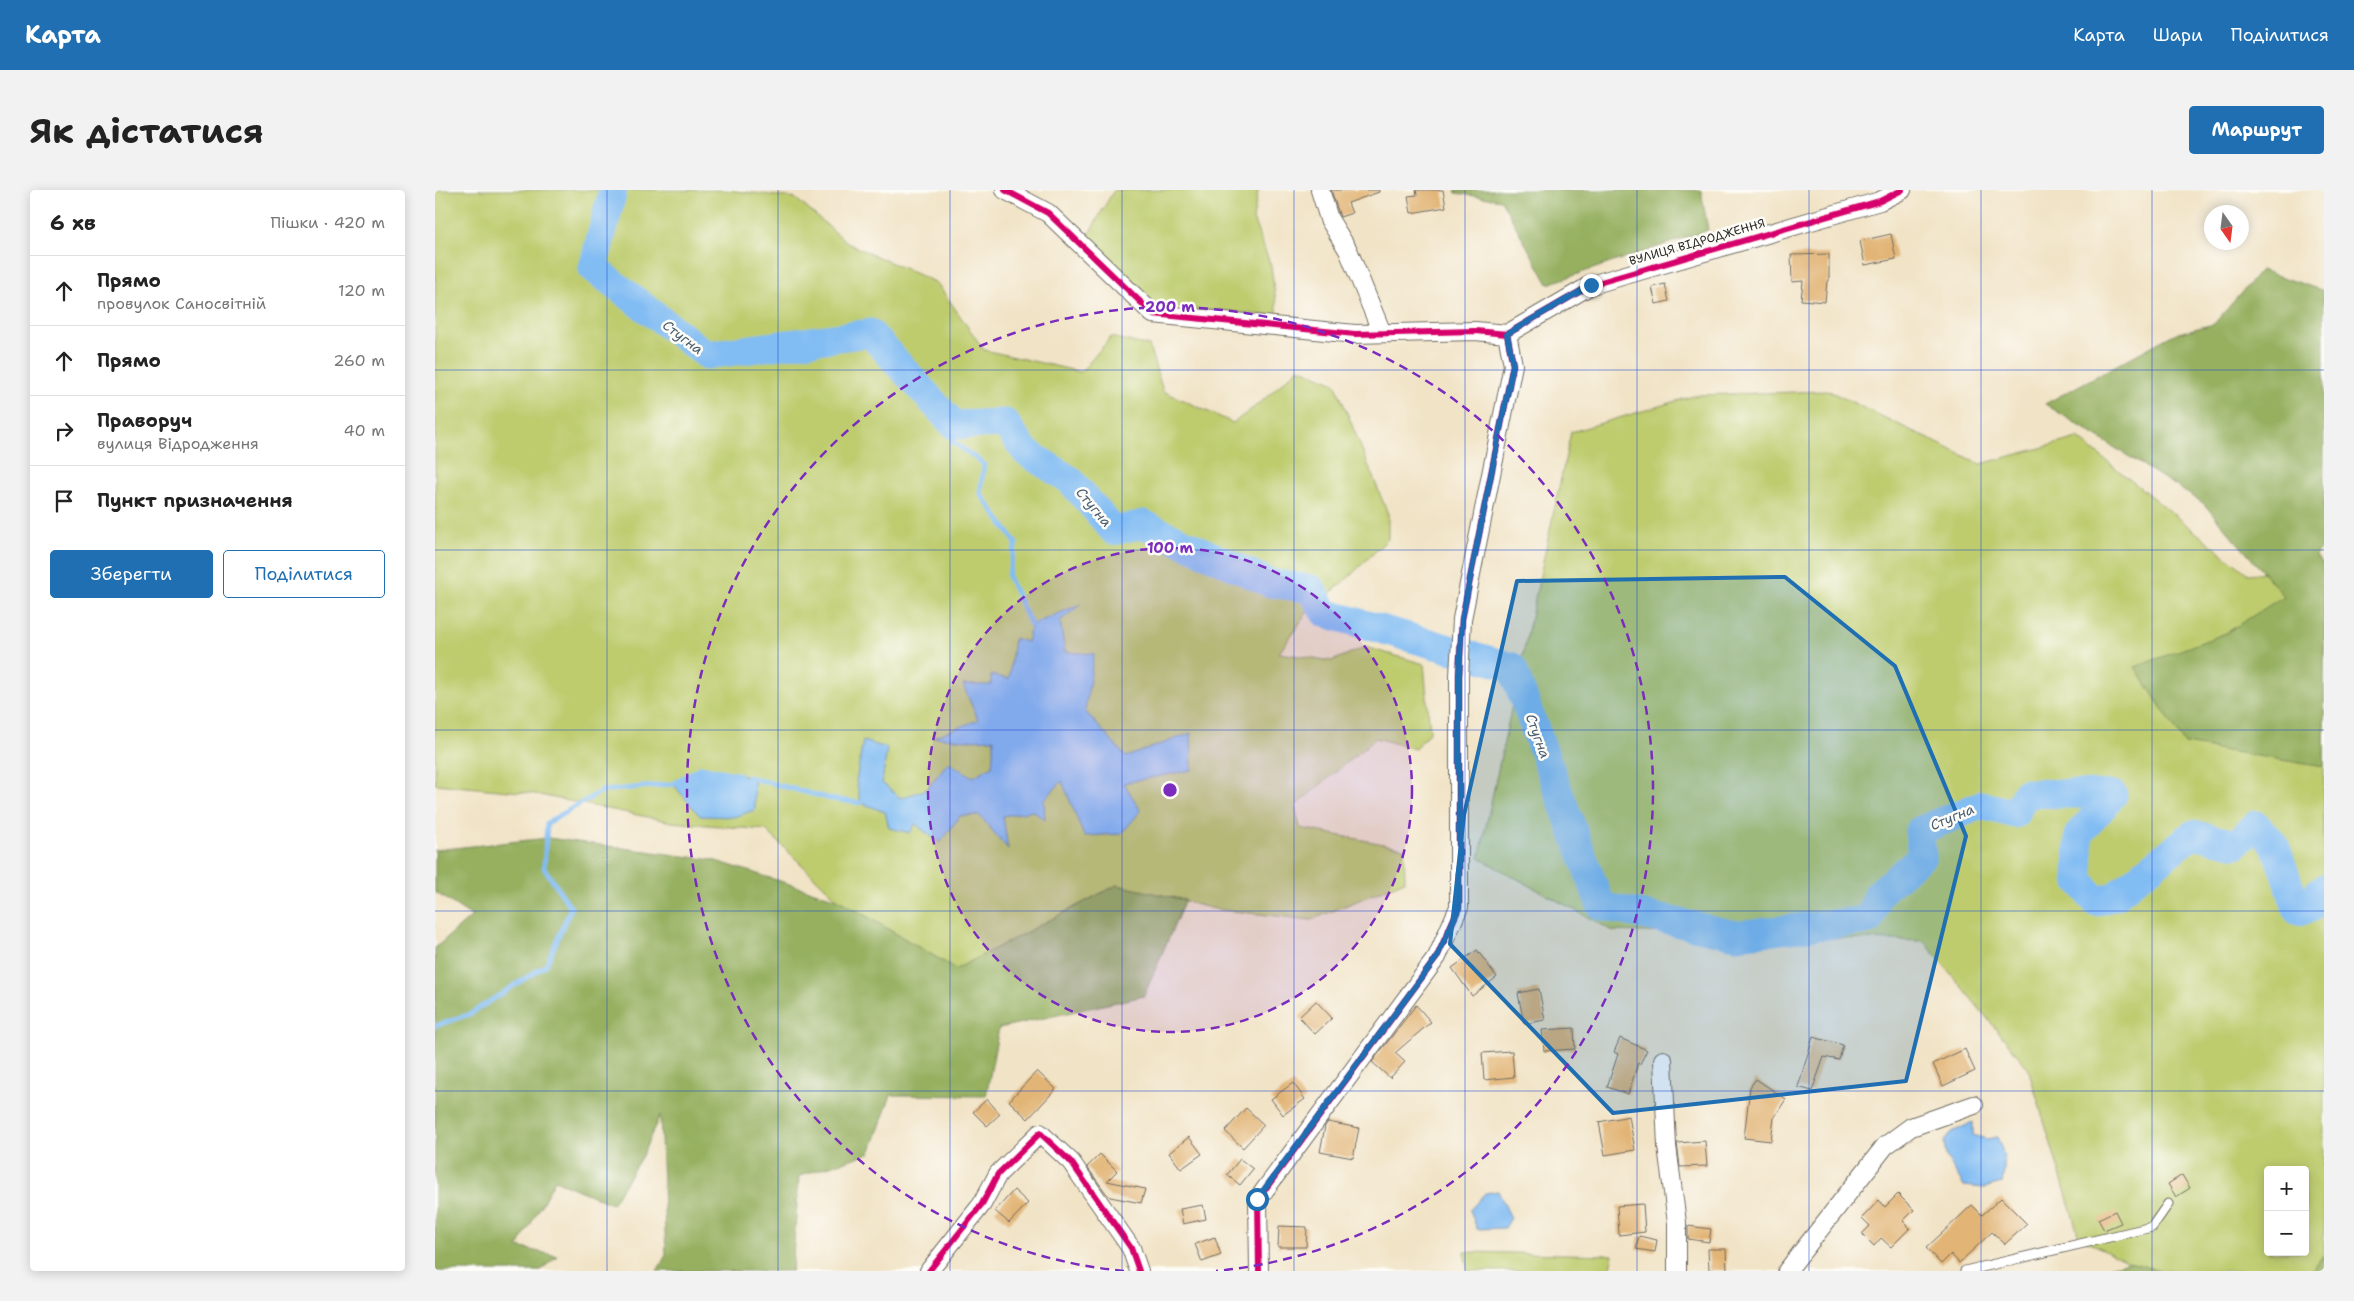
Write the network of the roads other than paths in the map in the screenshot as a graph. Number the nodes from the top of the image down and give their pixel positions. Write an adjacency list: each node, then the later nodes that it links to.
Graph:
1 (1005, 190): 4 (street)
2 (1320, 190): 4 (street)
3 (1902, 190): 5 (street, ВУЛИЦЯ ВІДРОДЖЕННЯ)
4 (1382, 333): 5 (street)
5 (1507, 334): 11 (street)
6 (1663, 1060): 12 (street)
7 (1974, 1105): 13 (street)
8 (2168, 1204): 14 (lane)
9 (929, 1271): 10 (street)
10 (1139, 1271)
11 (1259, 1271)
12 (1677, 1271)
13 (1787, 1271)
14 (1965, 1271)

